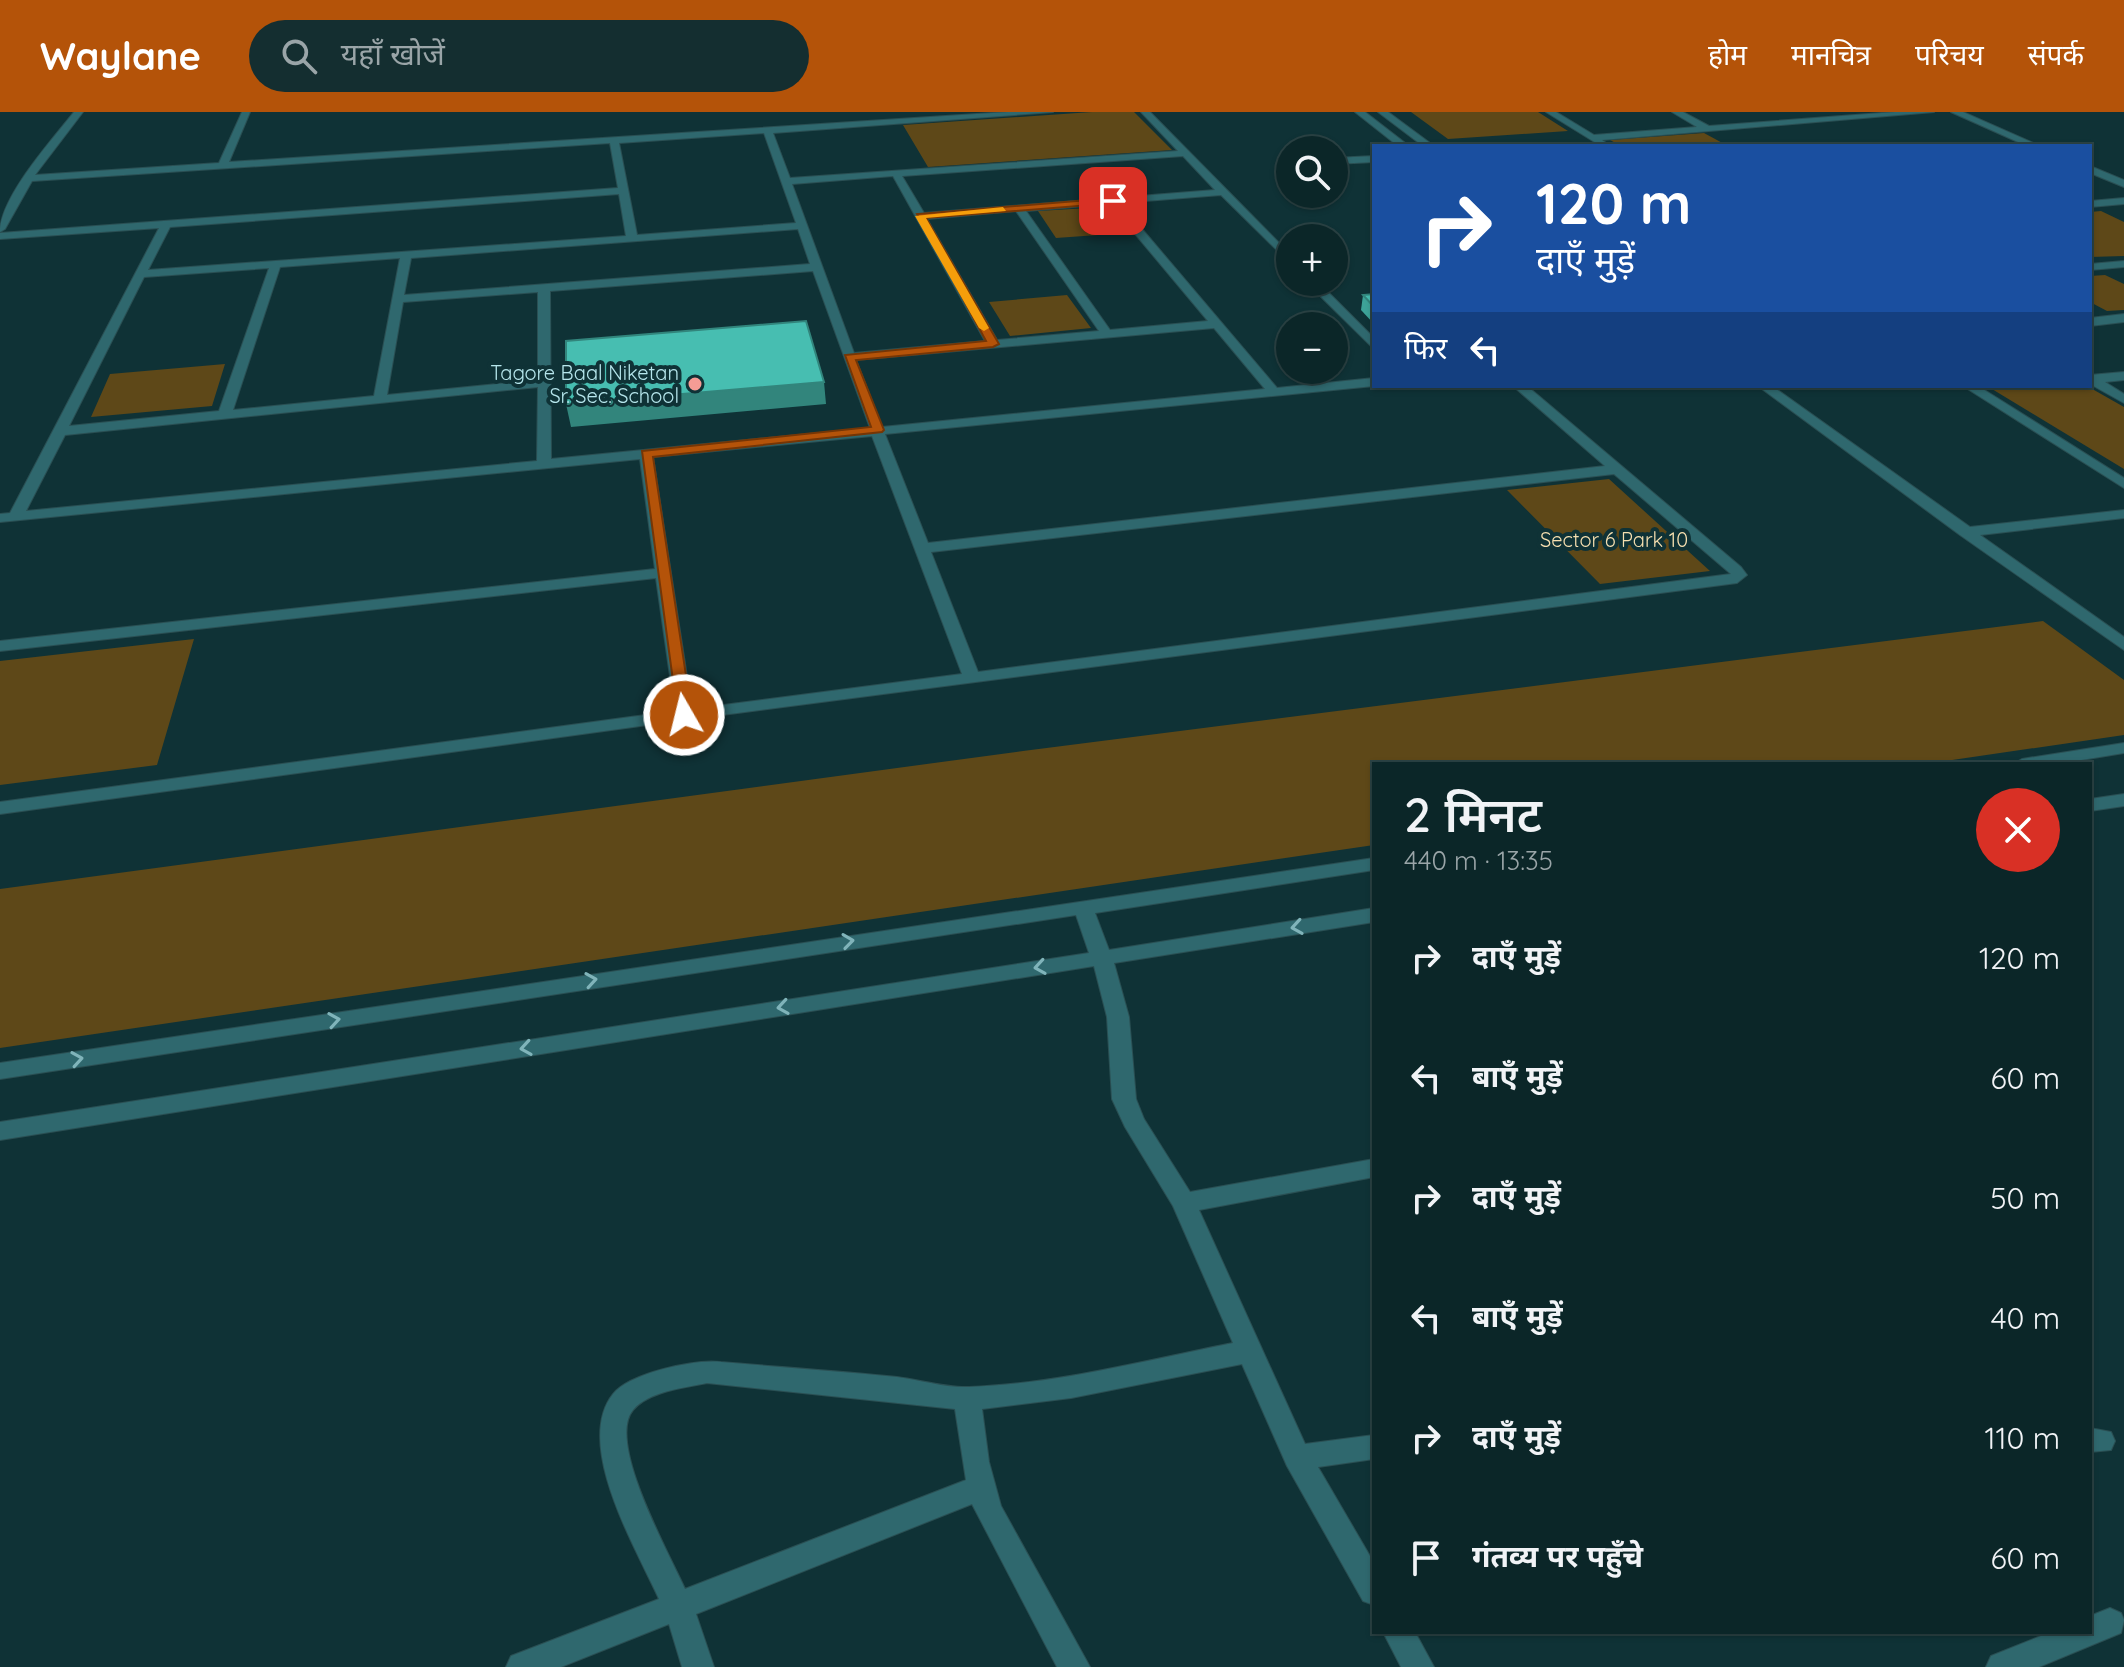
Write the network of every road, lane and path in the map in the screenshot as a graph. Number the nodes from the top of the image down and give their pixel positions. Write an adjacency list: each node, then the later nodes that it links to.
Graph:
1 (79, 112): 27 (street)
2 (246, 112): 24 (street)
3 (1049, 112): 14 (street)
4 (1145, 112): 21 (street)
5 (1359, 112): 17 (street)
6 (1382, 112): 18 (street)
7 (1550, 112): 15 (street)
8 (1676, 112): 13 (street)
9 (1746, 112): 12 (street)
10 (1930, 112): 12 (street)
11 (1955, 112): 20 (street)
12 (1770, 124): 13 (street)
13 (1707, 129): 15 (street)
14 (768, 131): 16 (street); 28 (street)
15 (1592, 138): 19 (street)
16 (614, 141): 24 (street); 30 (street)
17 (1401, 144)
18 (1426, 144)
19 (1602, 144)
20 (2030, 144)
21 (1185, 153): 26 (street); 31 (street)
22 (1372, 159): 23 (street)
23 (1348, 160)
24 (222, 167): 27 (street)
25 (2092, 170): 29 (street)
26 (896, 173): 28 (street); 36 (street)
27 (28, 178): 39 (street)
28 (786, 181): 38 (street)
29 (2124, 184)
30 (623, 191): 37 (street); 41 (street)
31 (1223, 192): 32 (street); 42 (street)
32 (1113, 201): 35 (street); 54 (street)
33 (2124, 201): 34 (street)
34 (2092, 204)
35 (1019, 208): 36 (street); 55 (street)
36 (920, 216): 57 (street)
37 (166, 224): 40 (street); 48 (street)
38 (802, 226): 41 (street); 46 (street)
39 (0, 229)
40 (0, 236)
41 (632, 238): 43 (street)
42 (1276, 246)
43 (406, 255): 44 (street); 51 (street)
44 (276, 264): 48 (street); 70 (street)
45 (2124, 264): 47 (street)
46 (817, 267): 49 (street); 58 (street)
47 (2092, 267)
48 (140, 274): 72 (street)
49 (544, 288): 51 (street); 63 (street)
50 (1326, 296): 56 (street)
51 (398, 299): 68 (street)
52 (2124, 318): 53 (street)
53 (2092, 322)
54 (1216, 324): 55 (street); 67 (street)
55 (1107, 334): 57 (street)
56 (1372, 343)
57 (993, 344): 58 (street)
58 (849, 357): 71 (street)
59 (2124, 376): 60 (street)
60 (2092, 380)
61 (2092, 381): 69 (street)
62 (1372, 382): 67 (street)
63 (544, 383): 68 (street); 74 (street)
64 (1521, 388): 75 (street)
65 (1767, 388): 80 (street)
66 (1972, 388): 76 (street)
67 (1274, 392): 71 (street)
68 (380, 399): 70 (street)
69 (2124, 399)
70 (225, 414): 72 (street)
71 (878, 430): 73 (street); 81 (street)
72 (60, 431): 78 (street)
73 (646, 454): 74 (street); 82 (street)
74 (544, 464): 78 (street)
75 (1617, 469): 81 (street); 85 (street)
76 (2124, 484)
77 (2124, 514): 80 (street)
78 (16, 516): 79 (street)
79 (0, 518)
80 (1965, 532): 83 (street)
81 (923, 548): 85 (street)
82 (663, 573): 84 (street); 86 (street)
83 (2124, 645)
84 (0, 646)
85 (972, 677): 86 (street)
86 (684, 715): 91 (street)
87 (2124, 748): 88 (street)
88 (2035, 762)
89 (2124, 800): 90 (street)
90 (2092, 805)
91 (0, 808)
92 (1372, 864): 93 (street)
93 (1083, 908): 95 (street); 96 (street, one-way to 93)
94 (1372, 915): 95 (street, one-way to 95)
95 (1102, 957): 97 (street, one-way to 97); 99 (street)
96 (0, 1071)
97 (0, 1131)
98 (1372, 1168): 99 (street)
99 (1184, 1203): 100 (street)
100 (1250, 1351): 101 (street); 103 (street)
101 (967, 1399): 104 (street); 106 (street)
102 (1372, 1447): 103 (street)
103 (1297, 1457): 105 (street)
104 (980, 1488): 106 (street); 111 (street)
105 (1372, 1588)
106 (678, 1608): 109 (street); 110 (street)
107 (1399, 1634): 112 (street)
108 (2084, 1634): 113 (street)
109 (522, 1667)
110 (698, 1667)
111 (1074, 1667)
112 (1418, 1667)
113 (2002, 1667)

